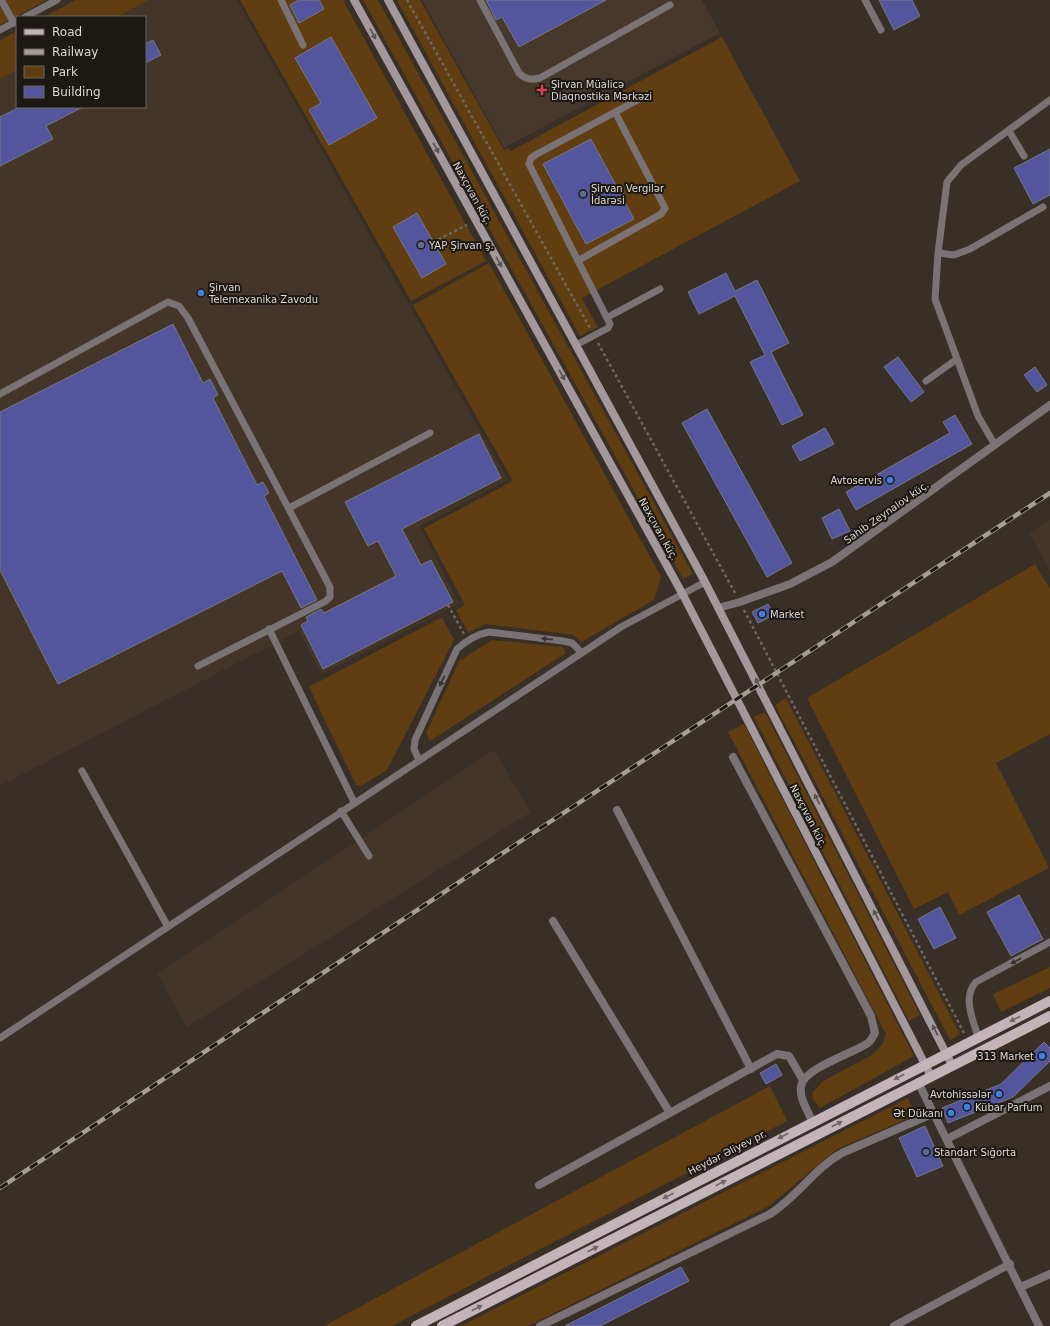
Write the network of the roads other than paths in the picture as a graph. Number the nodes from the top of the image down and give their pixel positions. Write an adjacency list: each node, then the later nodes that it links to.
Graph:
1 (1, 0): 10 (lane)
2 (57, 0): 9 (lane)
3 (281, 0): 13 (lane)
4 (354, 0): 33 (main road, Naxçıvan küç., one-way to 33)
5 (388, 0): 24 (main road, Naxçıvan küç.)
6 (480, 0): 8 (lane)
7 (865, 0): 12 (lane)
8 (670, 5)
9 (27, 16)
10 (15, 22): 11 (lane)
11 (0, 30)
12 (881, 30)
13 (303, 45)
14 (647, 94): 16 (lane)
15 (1050, 100): 17 (lane)
16 (615, 112): 21 (lane); 21 (lane)
17 (1009, 131): 18 (lane); 20 (lane)
18 (1024, 156)
19 (1043, 207): 20 (lane)
20 (938, 253): 25 (lane)
21 (579, 260): 23 (lane)
22 (660, 289): 23 (lane)
23 (608, 318): 24 (lane)
24 (576, 345): 32 (main road, Naxçıvan küç.)
25 (957, 359): 26 (lane); 30 (lane)
26 (926, 381)
27 (0, 394): 31 (lane)
28 (1050, 405): 30 (street, Sahib Zeynalov küç.)
29 (430, 433): 31 (lane)
30 (995, 445): 34 (street, Sahib Zeynalov küç.)
31 (289, 508): 35 (lane)
32 (705, 582): 33 (lane); 34 (main road, Naxçıvan küç.)
33 (682, 593): 36 (lane); 53 (main road, Naxçıvan küç.)
34 (718, 608): 52 (main road, Naxçıvan küç., one-way to 34)
35 (269, 629): 37 (lane); 41 (lane)
36 (582, 653): 39 (lane); 39 (lane, one-way to 39)
37 (198, 666)
38 (733, 757): 57 (street)
39 (419, 760): 41 (lane)
40 (82, 771): 46 (lane)
41 (354, 802): 43 (lane)
42 (617, 810): 55 (street)
43 (341, 811): 44 (lane); 46 (lane)
44 (369, 856)
45 (553, 921): 60 (street)
46 (168, 927): 50 (lane)
47 (1050, 942): 51 (lane, one-way to 51)
48 (1050, 1001): 51 (main road, Heydər Əliyev pr., one-way to 51)
49 (1050, 1016): 54 (main road)
50 (0, 1038)
51 (973, 1040): 52 (main road, Heydər Əliyev pr.)
52 (947, 1053): 53 (main road, Heydər Əliyev pr.); 54 (main road, Naxçıvan küç.)
53 (925, 1064): 56 (main road, Naxçıvan küç.); 62 (main road, Heydər Əliyev pr., one-way to 62)
54 (952, 1065): 56 (main road)
55 (751, 1069): 57 (street); 60 (street)
56 (931, 1076): 58 (main road)
57 (803, 1080): 62 (street)
58 (918, 1082): 61 (street); 69 (main road, one-way to 58)
59 (1050, 1086): 63 (street)
60 (670, 1113): 64 (street)
61 (934, 1113): 63 (street); 70 (street)
62 (812, 1122): 68 (main road, Heydər Əliyev pr., one-way to 68)
63 (948, 1139): 65 (street)
64 (539, 1185)
65 (1010, 1264): 67 (street); 71 (street)
66 (1050, 1274): 67 (street)
67 (1021, 1287): 72 (street)
68 (416, 1326)
69 (442, 1326)
70 (540, 1326)
71 (894, 1326)
72 (1039, 1326)

